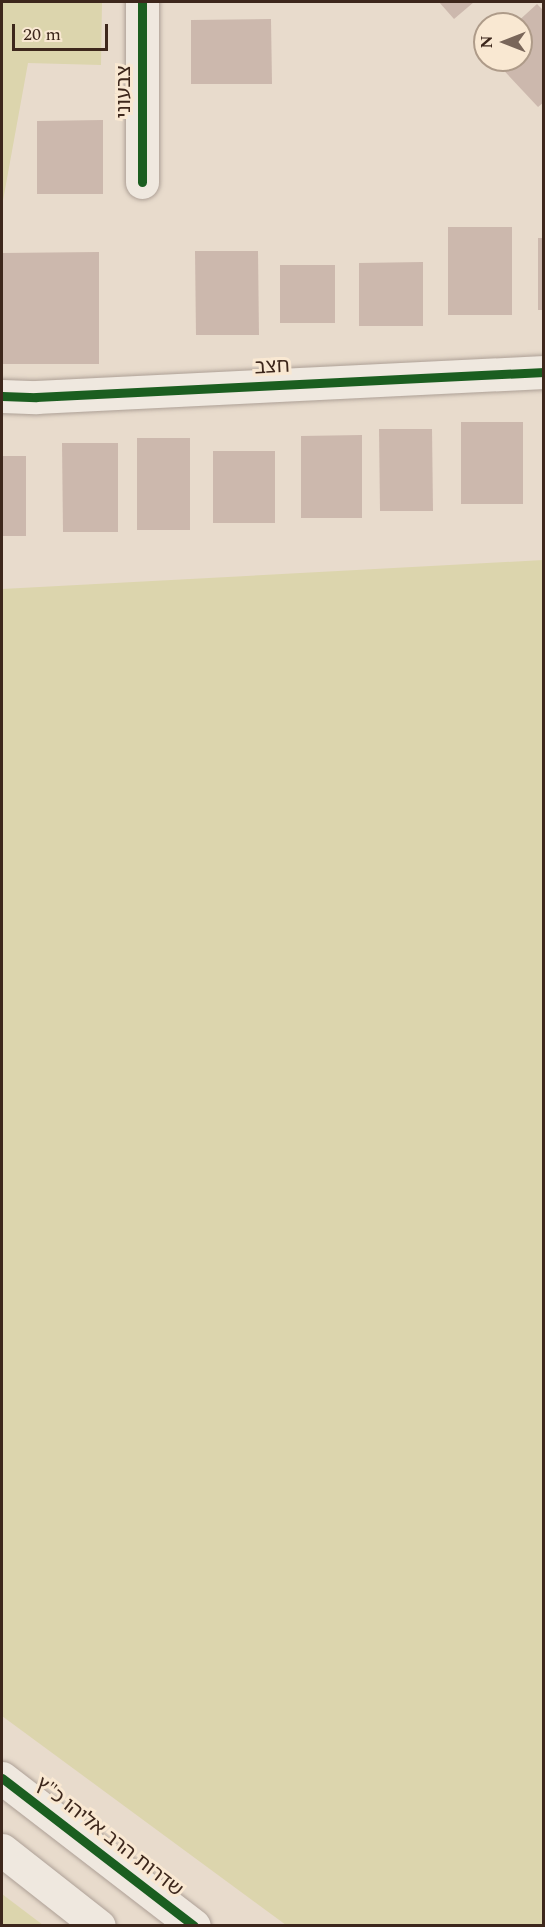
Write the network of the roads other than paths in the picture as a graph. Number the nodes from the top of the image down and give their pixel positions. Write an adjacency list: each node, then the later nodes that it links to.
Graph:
1 (142, 2): 2 (street, צבעוני)
2 (142, 182)
3 (543, 372): 4 (street, חצב)
4 (2, 396)
5 (2, 1778): 8 (street, שדרות הרב אליהו כ"ץ)
6 (2, 1850): 7 (street)
7 (99, 1926)
8 (194, 1926)

